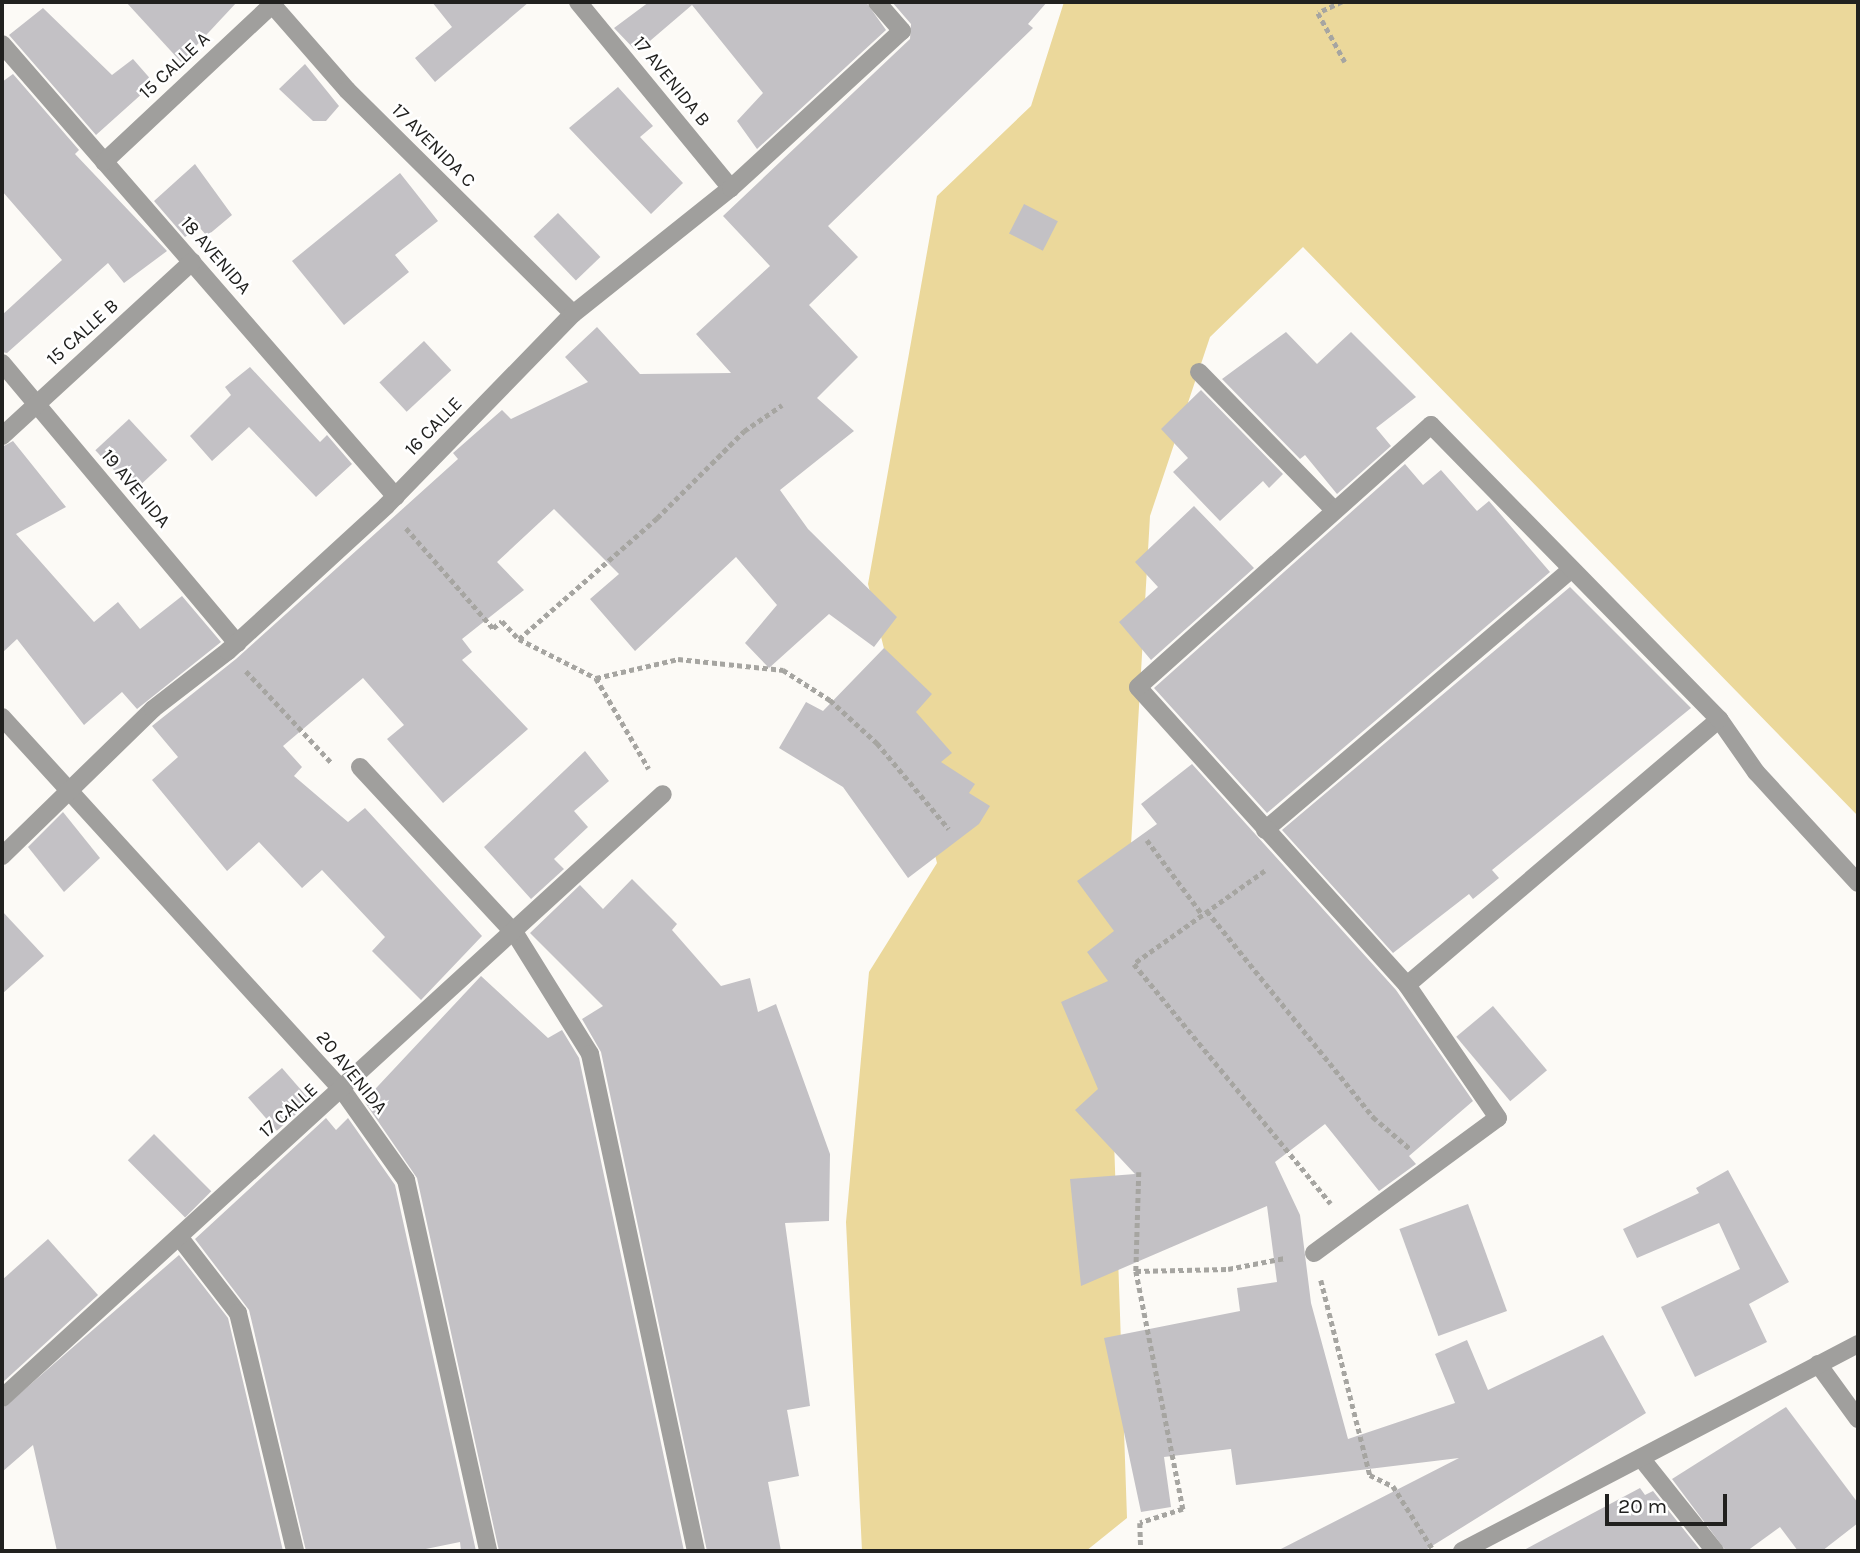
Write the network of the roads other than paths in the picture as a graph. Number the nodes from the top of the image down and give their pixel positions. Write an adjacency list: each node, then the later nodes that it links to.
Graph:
1 (578, 2): 6 (street, 17 AVENIDA B)
2 (877, 2): 6 (street, 16 CALLE)
3 (273, 3): 5 (street, 15 CALLE A); 8 (street, 17 AVENIDA C)
4 (2, 44): 5 (street, 18 AVENIDA)
5 (104, 162): 7 (street, 18 AVENIDA)
6 (731, 188): 8 (street, 16 CALLE)
7 (192, 262): 11 (street, 15 CALLE B); 13 (street, 18 AVENIDA)
8 (573, 314): 13 (street, 16 CALLE)
9 (2, 363): 11 (street, 19 AVENIDA)
10 (1199, 372): 14 (street)
11 (36, 404): 12 (street, 15 CALLE B); 16 (street, 19 AVENIDA)
12 (2, 436)
13 (391, 501): 16 (street, 16 CALLE)
14 (1332, 508): 15 (street); 22 (street)
15 (1569, 571): 18 (street); 22 (street)
16 (232, 647): 20 (street, 16 CALLE)
17 (2, 717): 20 (street, 20 AVENIDA)
18 (1719, 719): 24 (street); 26 (street)
19 (360, 767): 25 (street)
20 (72, 794): 23 (street, 16 CALLE); 27 (street, 20 AVENIDA)
21 (663, 794): 25 (street, 17 CALLE)
22 (1265, 830): 26 (street)
23 (2, 856)
24 (1858, 883)
25 (516, 935): 27 (street, 17 CALLE); 37 (street)
26 (1407, 985): 29 (street)
27 (343, 1091): 28 (street, 17 CALLE); 36 (street, 20 AVENIDA)
28 (180, 1238): 32 (street, 17 CALLE); 35 (street)
29 (1314, 1253)
30 (1858, 1344): 31 (street)
31 (1818, 1364): 33 (street); 34 (street)
32 (2, 1398)
33 (1858, 1419)
34 (1641, 1458): 38 (street); 39 (street)
35 (295, 1551)
36 (488, 1551)
37 (696, 1551)
38 (1462, 1551)
39 (1715, 1551)

